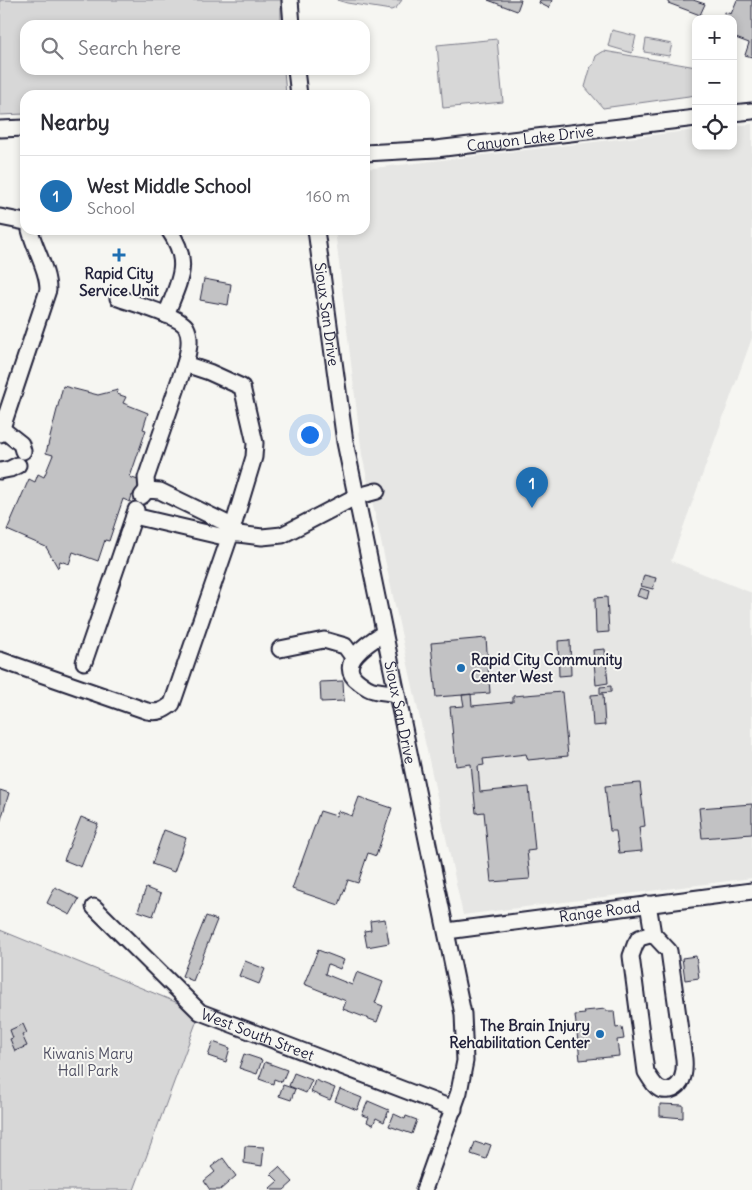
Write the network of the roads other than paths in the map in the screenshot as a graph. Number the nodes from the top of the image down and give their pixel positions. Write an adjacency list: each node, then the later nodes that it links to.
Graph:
1 (290, 0): 2 (street)
2 (292, 20)
3 (297, 75): 4 (street)
4 (298, 90)
5 (752, 111): 6 (street)
6 (737, 113)
7 (692, 118): 10 (street, Canyon Lake Drive)
8 (20, 128): 9 (street)
9 (0, 129)
10 (370, 154)
11 (0, 217): 12 (street)
12 (20, 221)
13 (31, 235): 19 (street)
14 (172, 235): 17 (street)
15 (317, 235): 22 (street, Sioux San Drive)
16 (118, 298): 17 (street)
17 (166, 315): 18 (street)
18 (186, 364): 23 (street); 24 (street)
19 (1, 431): 20 (street)
20 (0, 471)
21 (378, 491): 22 (street)
22 (355, 497): 24 (street); 25 (street, Sioux San Drive)
23 (140, 503): 24 (street); 24 (street); 29 (street)
24 (231, 533): 28 (street)
25 (384, 633): 27 (street); 30 (street, Sioux San Drive)
26 (280, 650): 27 (street)
27 (353, 658): 30 (street)
28 (0, 660)
29 (84, 662)
30 (396, 694): 34 (street, Sioux San Drive)
31 (752, 891): 32 (street, Range Road)
32 (648, 904): 34 (street, Range Road); 35 (street)
33 (94, 907): 36 (street, West South Street)
34 (447, 931): 36 (street, Sioux San Drive)
35 (653, 934): 35 (street)
36 (454, 1109): 37 (street, Sioux San Drive)
37 (424, 1190)

